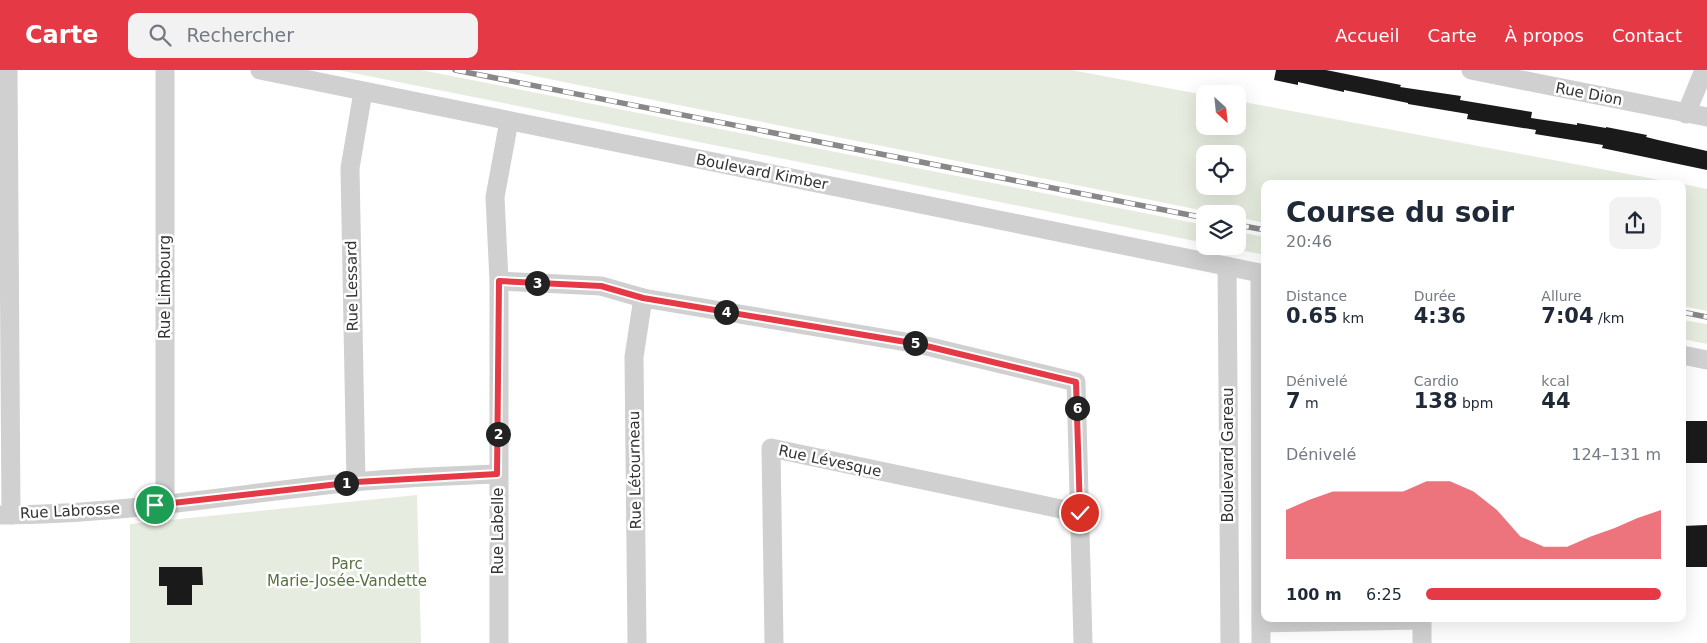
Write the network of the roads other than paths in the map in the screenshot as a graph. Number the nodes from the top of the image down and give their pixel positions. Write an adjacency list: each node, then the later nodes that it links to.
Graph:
1 (8, 70): 20 (street)
2 (165, 70): 18 (street, Rue Limbourg)
3 (260, 70): 6 (street, Boulevard Kimber)
4 (1471, 70): 7 (street, Rue Dion)
5 (1704, 70): 7 (street)
6 (363, 92): 9 (street, Boulevard Kimber); 17 (street, Rue Lessard)
7 (1686, 114): 8 (street, Rue Dion)
8 (1707, 118)
9 (509, 120): 10 (street, Boulevard Kimber); 12 (street, Rue Labelle)
10 (1227, 266): 11 (street, Boulevard Kimber); 28 (street, Boulevard Gareau)
11 (1261, 273)
12 (499, 281): 13 (street); 16 (street, Rue Labelle)
13 (643, 298): 19 (street); 25 (street, Rue Létourneau)
14 (1686, 356): 15 (street)
15 (1707, 360)
16 (497, 474): 17 (street, Rue Labrosse); 24 (street, Rue Labelle)
17 (356, 482): 18 (street, Rue Labrosse)
18 (165, 504): 20 (street, Rue Labrosse)
19 (1080, 513): 26 (street, Rue Lévesque); 27 (street)
20 (5, 515)
21 (1325, 622): 23 (street)
22 (1422, 622): 30 (street)
23 (1261, 624): 29 (street)
24 (499, 643)
25 (637, 643)
26 (774, 643)
27 (1083, 643)
28 (1230, 643)
29 (1261, 643)
30 (1422, 643)

